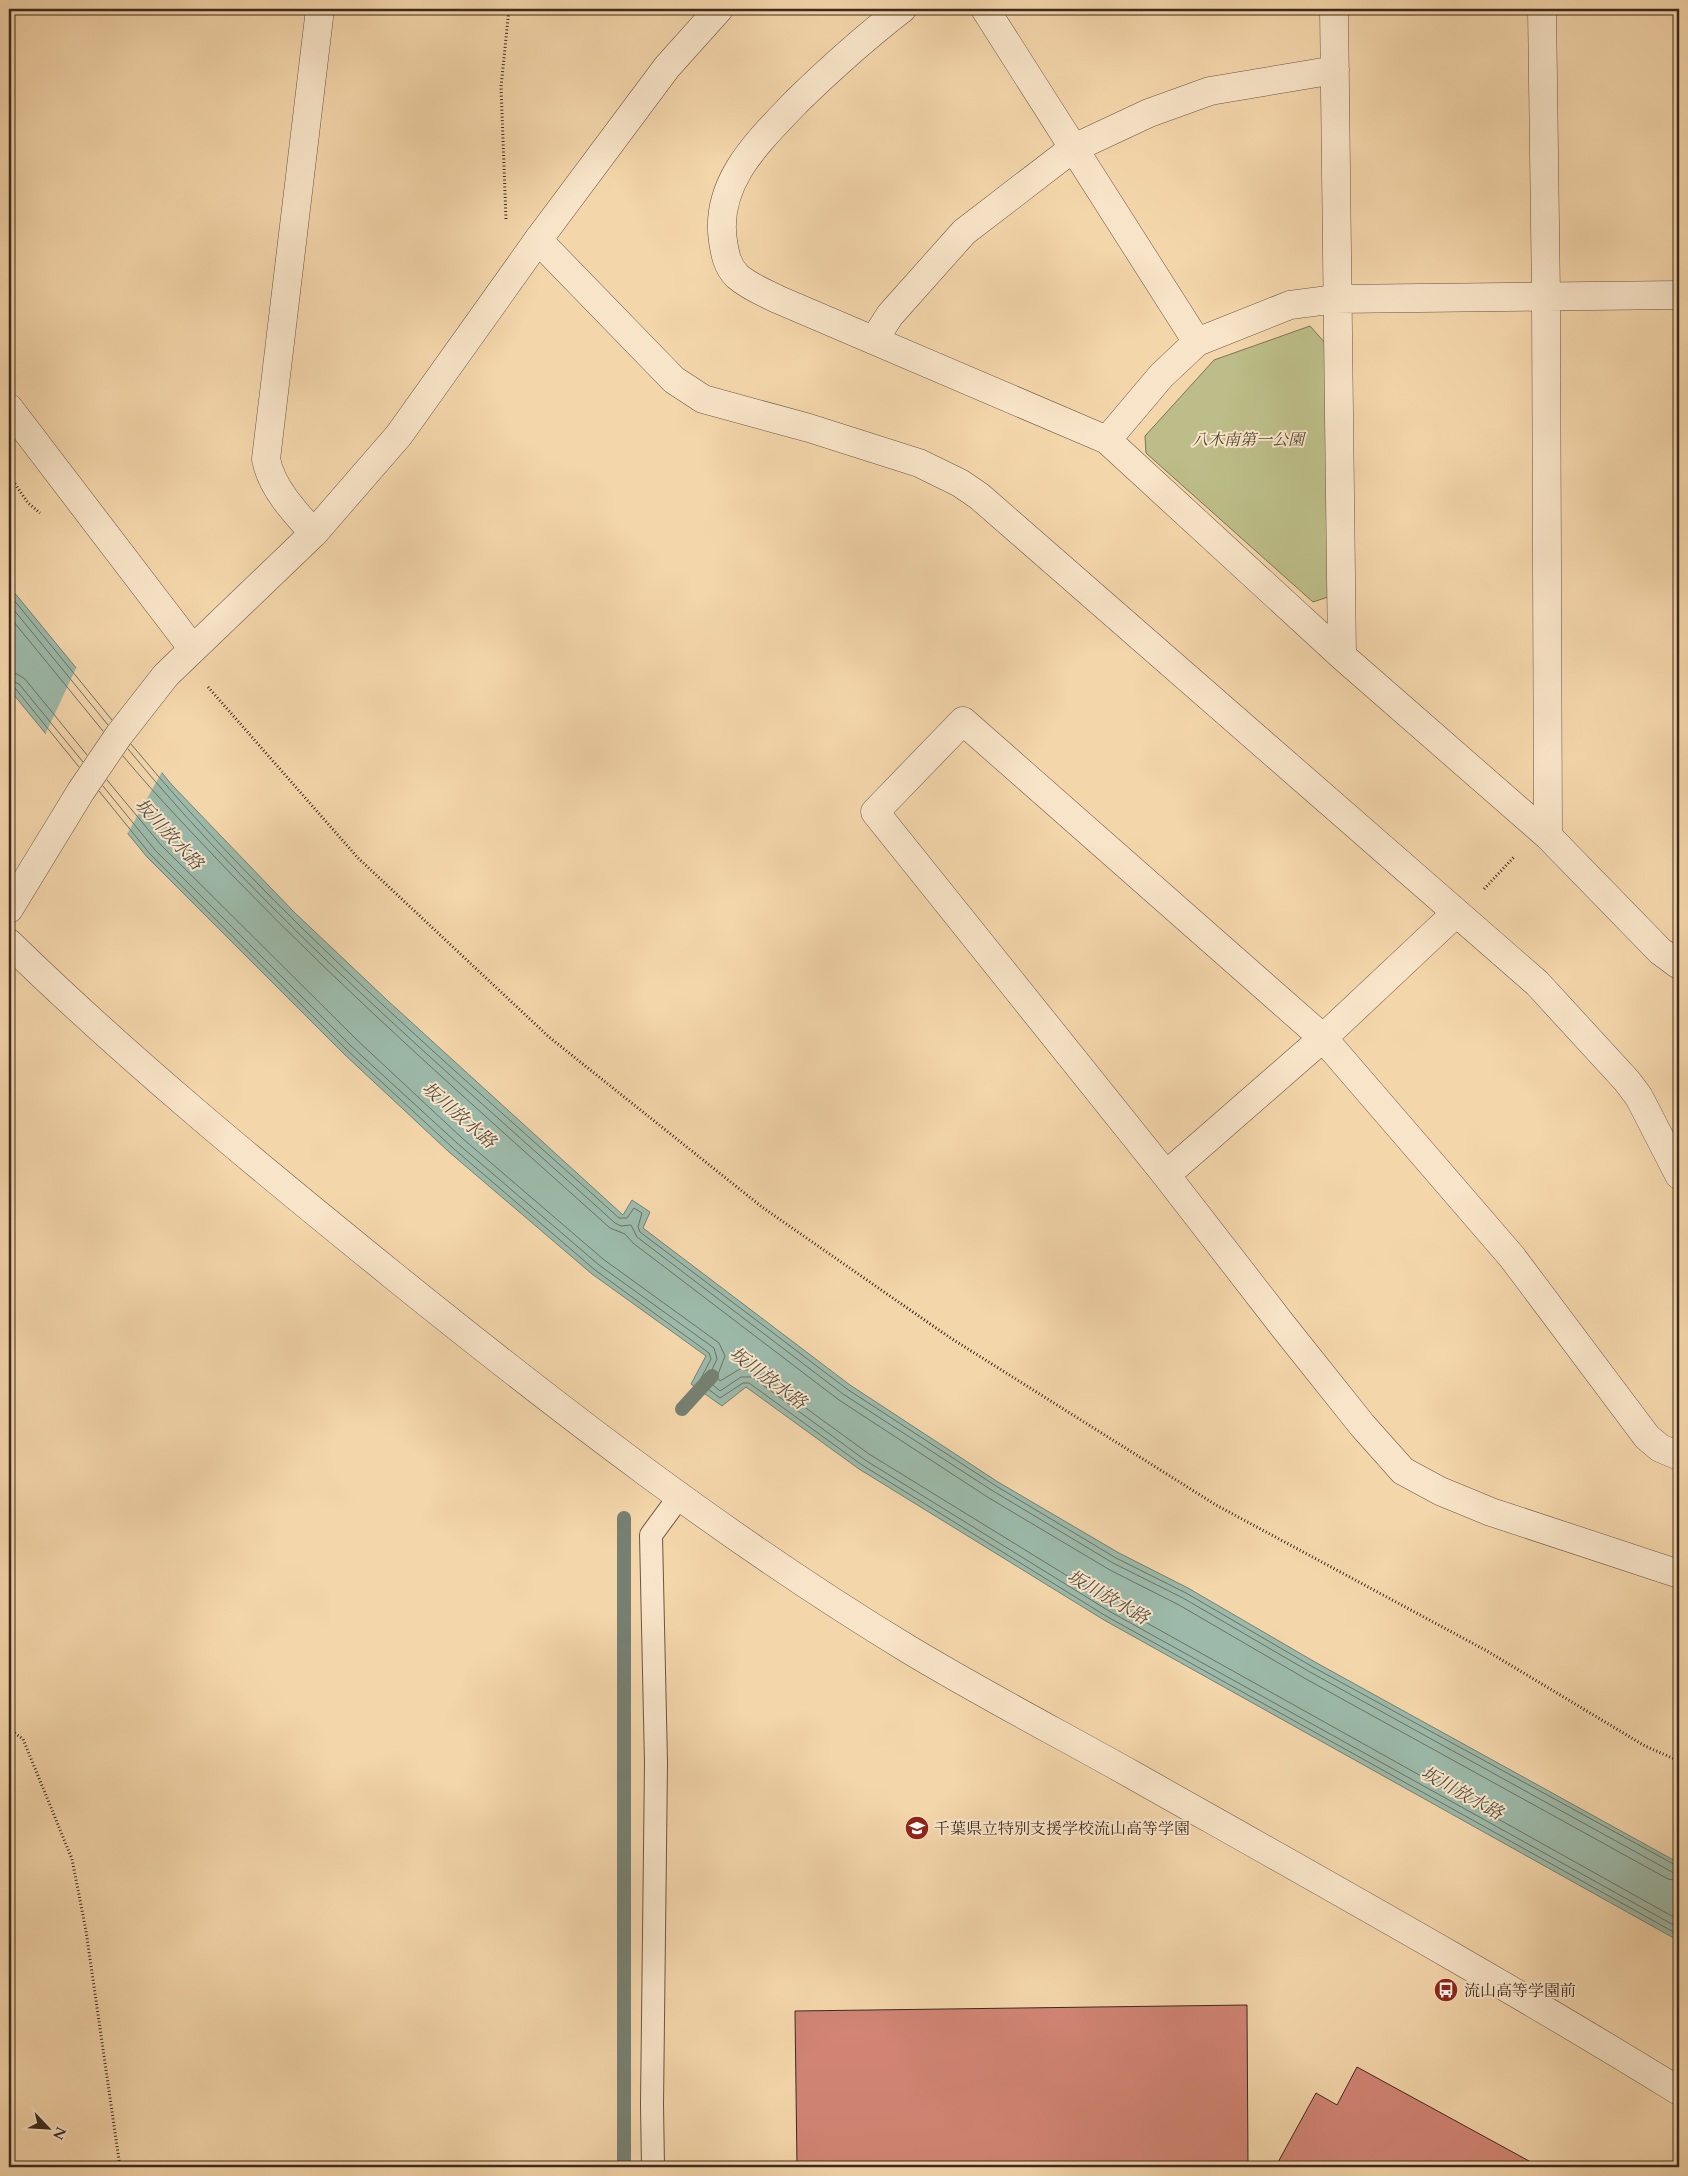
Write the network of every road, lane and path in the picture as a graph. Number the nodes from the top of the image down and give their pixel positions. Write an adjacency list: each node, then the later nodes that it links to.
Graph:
1 (320, 9): 19 (street)
2 (509, 9): 11 (path)
3 (719, 9): 10 (street)
4 (902, 9): 15 (street)
5 (985, 9): 9 (street)
6 (1334, 9): 8 (street)
7 (1542, 9): 13 (street)
8 (1335, 70): 9 (street); 14 (street)
9 (1072, 149): 15 (street); 16 (street)
10 (538, 240): 11 (street); 24 (street)
11 (512, 277): 19 (street)
12 (1679, 295): 13 (street)
13 (1546, 296): 14 (street); 22 (street)
14 (1336, 300): 16 (street); 20 (street)
15 (874, 340): 18 (street)
16 (1197, 342): 18 (street)
17 (9, 408): 21 (street)
18 (1107, 440): 20 (street)
19 (314, 533): 21 (street)
20 (1342, 656): 22 (street)
21 (180, 661): 23 (street); 34 (path)
22 (1544, 833): 24 (path); 26 (street)
23 (15, 899)
24 (1457, 915): 27 (street); 29 (street)
25 (9, 943): 31 (street)
26 (1679, 965)
27 (1323, 1038): 28 (street); 28 (street); 30 (street)
28 (1166, 1175): 32 (street)
29 (1679, 1175)
30 (1679, 1456)
31 (679, 1497): 35 (street); 37 (lane)
32 (1679, 1574)
33 (9, 1729): 36 (path)
34 (1679, 1761)
35 (1679, 2091)
36 (120, 2167)
37 (653, 2167)

